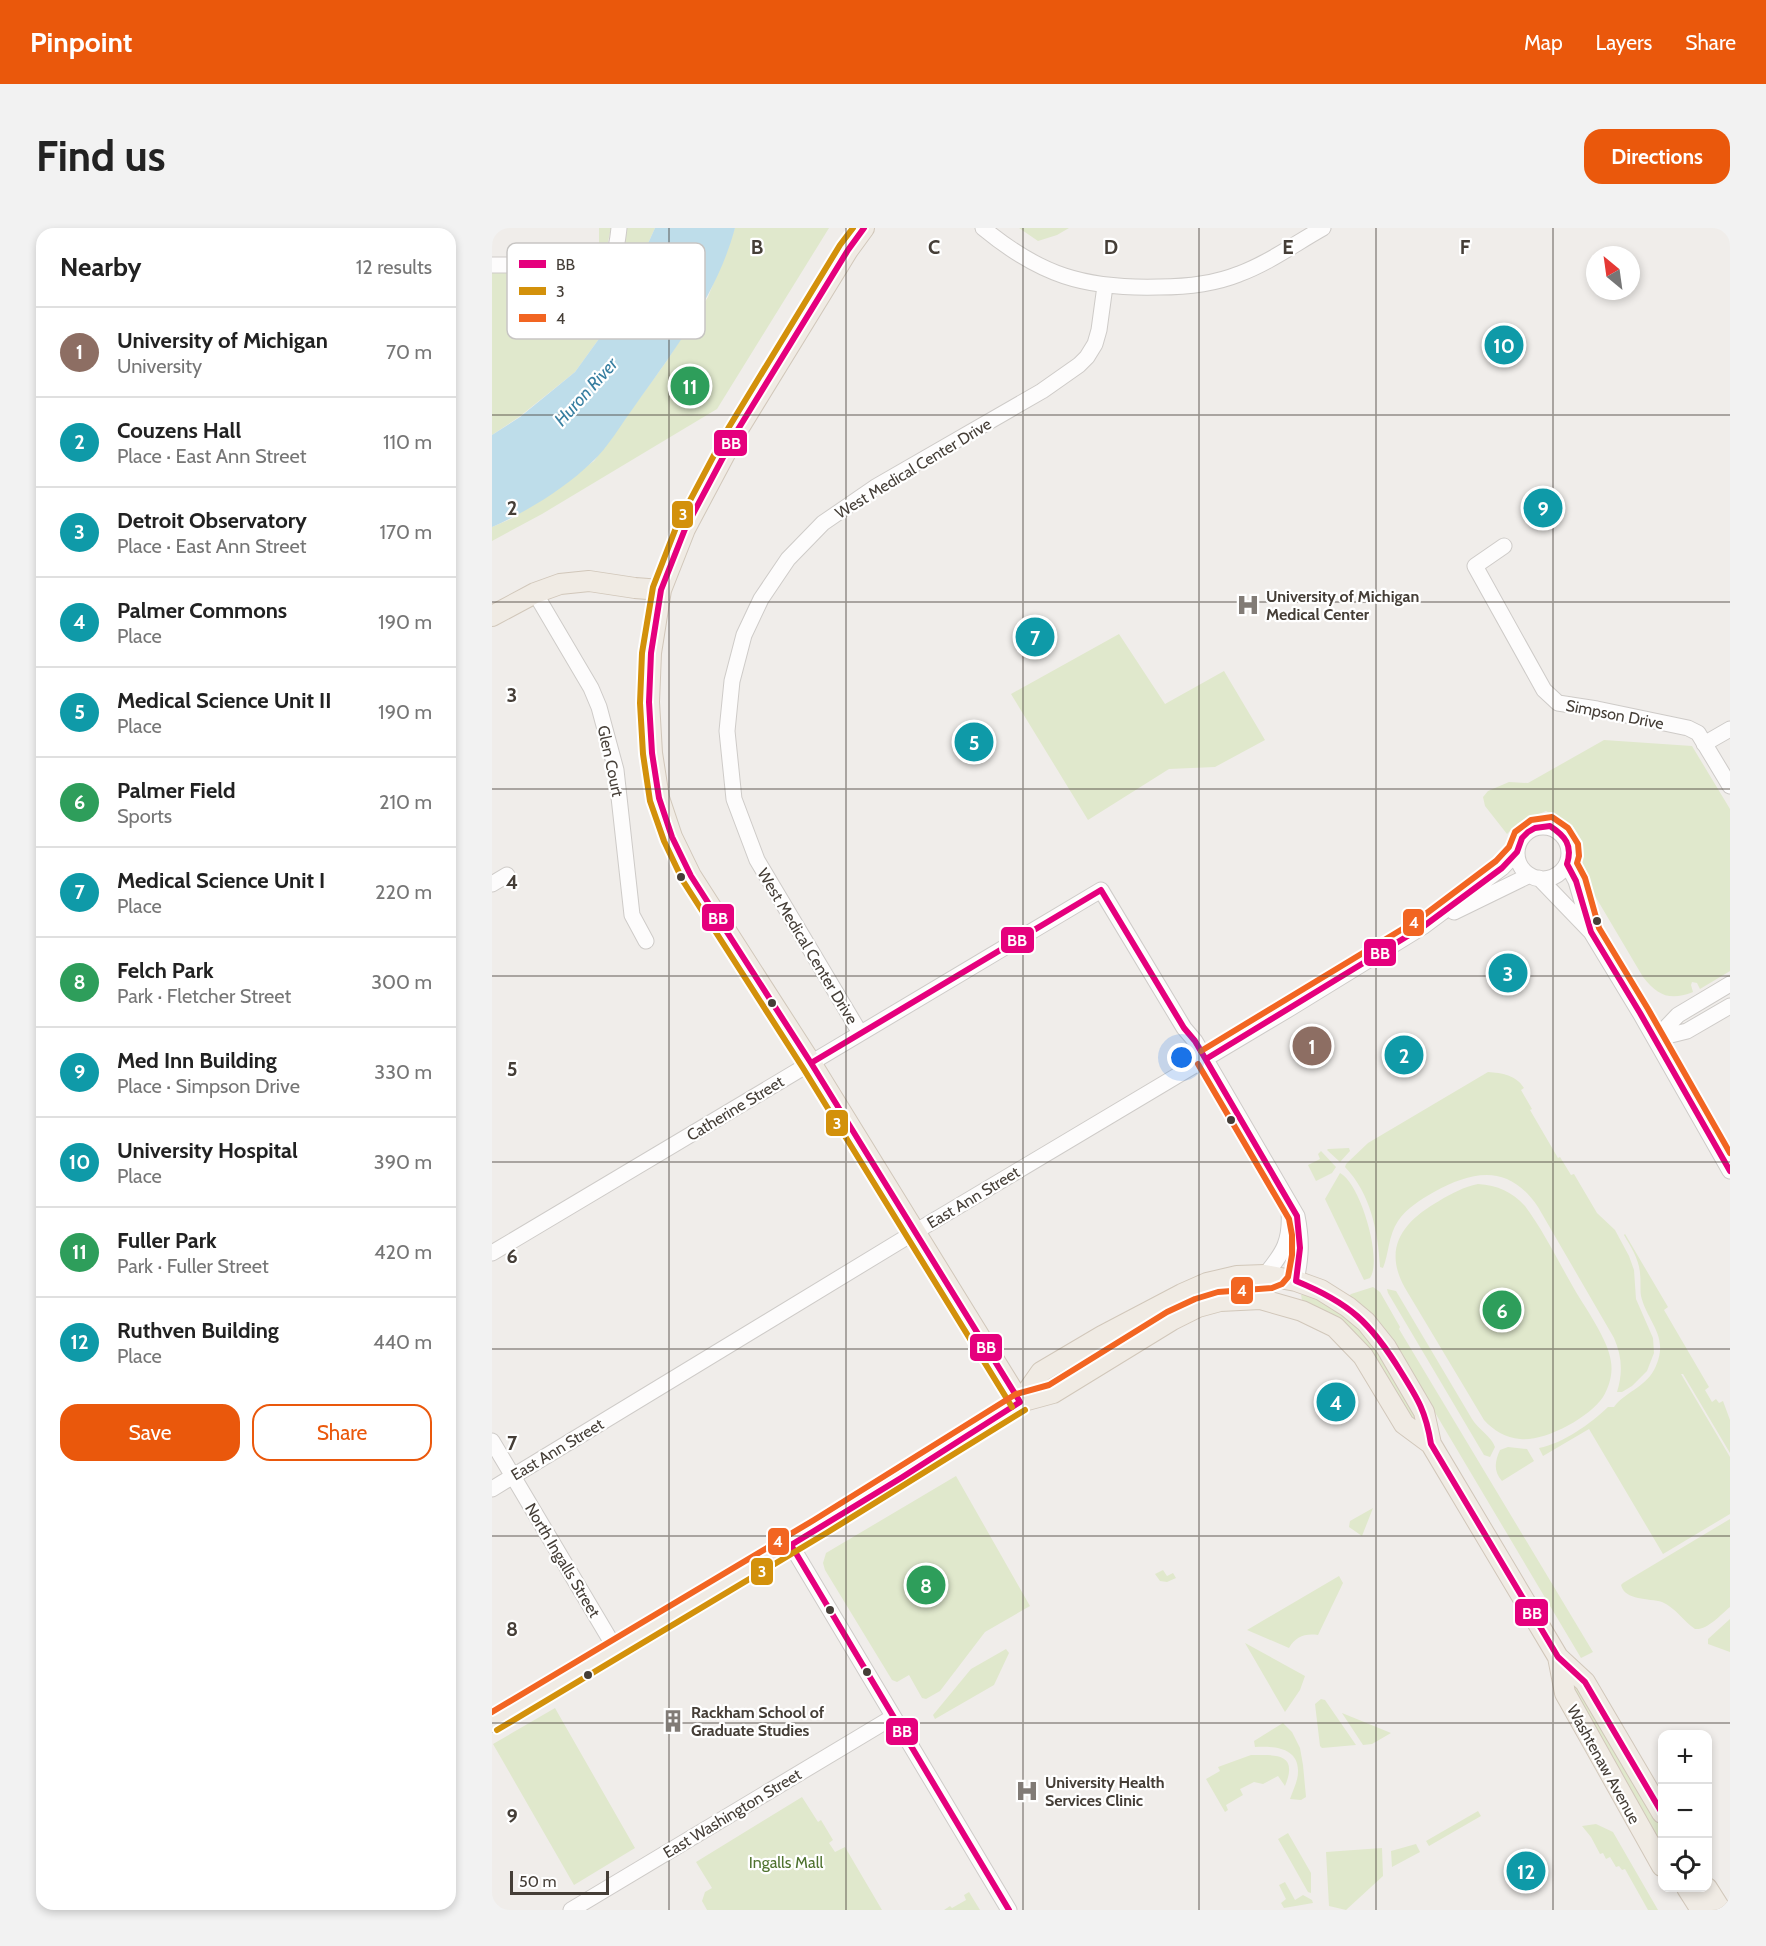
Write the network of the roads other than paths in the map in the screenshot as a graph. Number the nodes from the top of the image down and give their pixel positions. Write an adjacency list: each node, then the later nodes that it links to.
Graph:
1 (619, 228): 5 (street)
2 (864, 228): 8 (main road)
3 (983, 228): 6 (street)
4 (1323, 228): 6 (street)
5 (617, 243)
6 (1105, 286): 24 (street, West Medical Center Drive)
7 (1504, 546): 12 (street, Simpson Drive)
8 (661, 590): 9 (main road); 27 (main road)
9 (535, 593): 10 (main road); 21 (street, Glen Court)
10 (492, 616)
11 (1730, 729): 12 (street)
12 (1704, 744): 13 (street, Simpson Drive)
13 (1730, 786)
14 (1517, 852): 15 (street); 17 (street); 19 (street, East Ann Street)
15 (1567, 864): 17 (street); 20 (street)
16 (507, 875): 18 (street)
17 (1535, 877): 19 (street, East Ann Street); 20 (street)
18 (492, 884)
19 (1424, 926): 26 (street, East Ann Street)
20 (1591, 932): 25 (street)
21 (646, 941)
22 (1730, 984): 25 (street)
23 (1730, 1006): 25 (street)
24 (860, 1034): 26 (street, Catherine Street); 27 (street, Catherine Street)
25 (1655, 1039): 28 (street)
26 (1206, 1059): 29 (street); 30 (street, East Ann Street)
27 (811, 1063): 30 (main road); 31 (street, Catherine Street)
28 (1730, 1171)
29 (1283, 1190): 32 (street); 33 (street)
30 (915, 1232): 35 (main road); 38 (street, East Ann Street)
31 (492, 1253)
32 (1265, 1275): 33 (main road, Washtenaw Avenue); 35 (main road, Washtenaw Avenue)
33 (1296, 1281): 34 (main road); 37 (main road, Washtenaw Avenue)
34 (1260, 1299): 35 (main road); 37 (main road, Washtenaw Avenue)
35 (1020, 1402): 40 (main road)
36 (492, 1442): 38 (street, North Ingalls Street)
37 (1431, 1444): 42 (main road, Washtenaw Avenue)
38 (513, 1476): 39 (street, East Ann Street); 41 (street, North Ingalls Street)
39 (492, 1489)
40 (791, 1545): 41 (main road); 43 (street)
41 (615, 1648): 44 (main road)
42 (1558, 1657): 45 (main road, Washtenaw Avenue); 46 (main road, Washtenaw Avenue)
43 (893, 1717): 50 (street, East Washington Street); 51 (street)
44 (492, 1722)
45 (1658, 1806)
46 (1658, 1859)
47 (1678, 1892): 52 (main road)
48 (1690, 1892): 53 (main road)
49 (1710, 1892): 54 (main road)
50 (571, 1910)
51 (1010, 1910)
52 (1688, 1910)
53 (1701, 1910)
54 (1721, 1910)

